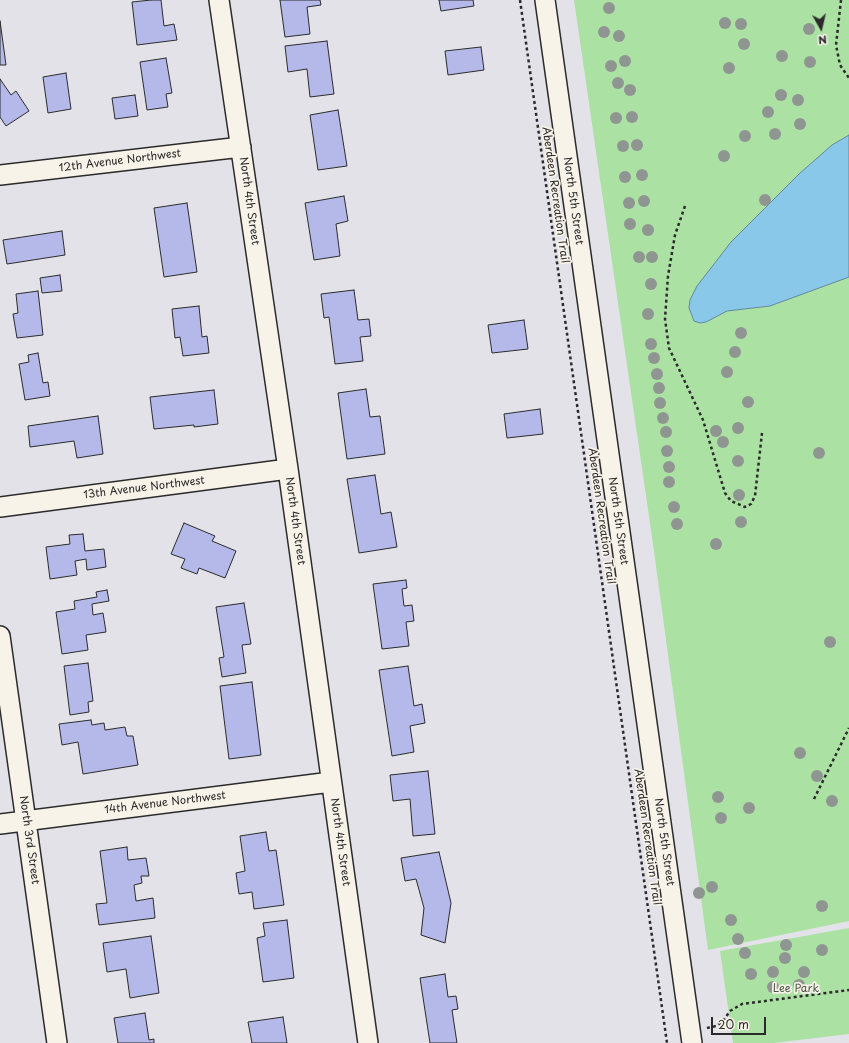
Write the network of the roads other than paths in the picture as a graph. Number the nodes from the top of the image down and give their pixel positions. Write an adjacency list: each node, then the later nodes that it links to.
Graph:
1 (219, 0): 3 (street, North 4th Street)
2 (545, 0): 11 (street, North 5th Street)
3 (241, 147): 4 (street, 12th Avenue Northwest); 5 (street, North 4th Street)
4 (0, 175)
5 (288, 470): 6 (street, 13th Avenue Northwest); 8 (street, North 4th Street)
6 (0, 506)
7 (0, 636): 9 (street, North 3rd Street)
8 (331, 782): 9 (street, 14th Avenue Northwest); 13 (street, North 4th Street)
9 (27, 821): 10 (street, 14th Avenue Northwest); 12 (street, North 3rd Street)
10 (0, 824)
11 (691, 1035)
12 (57, 1043)
13 (368, 1043)

